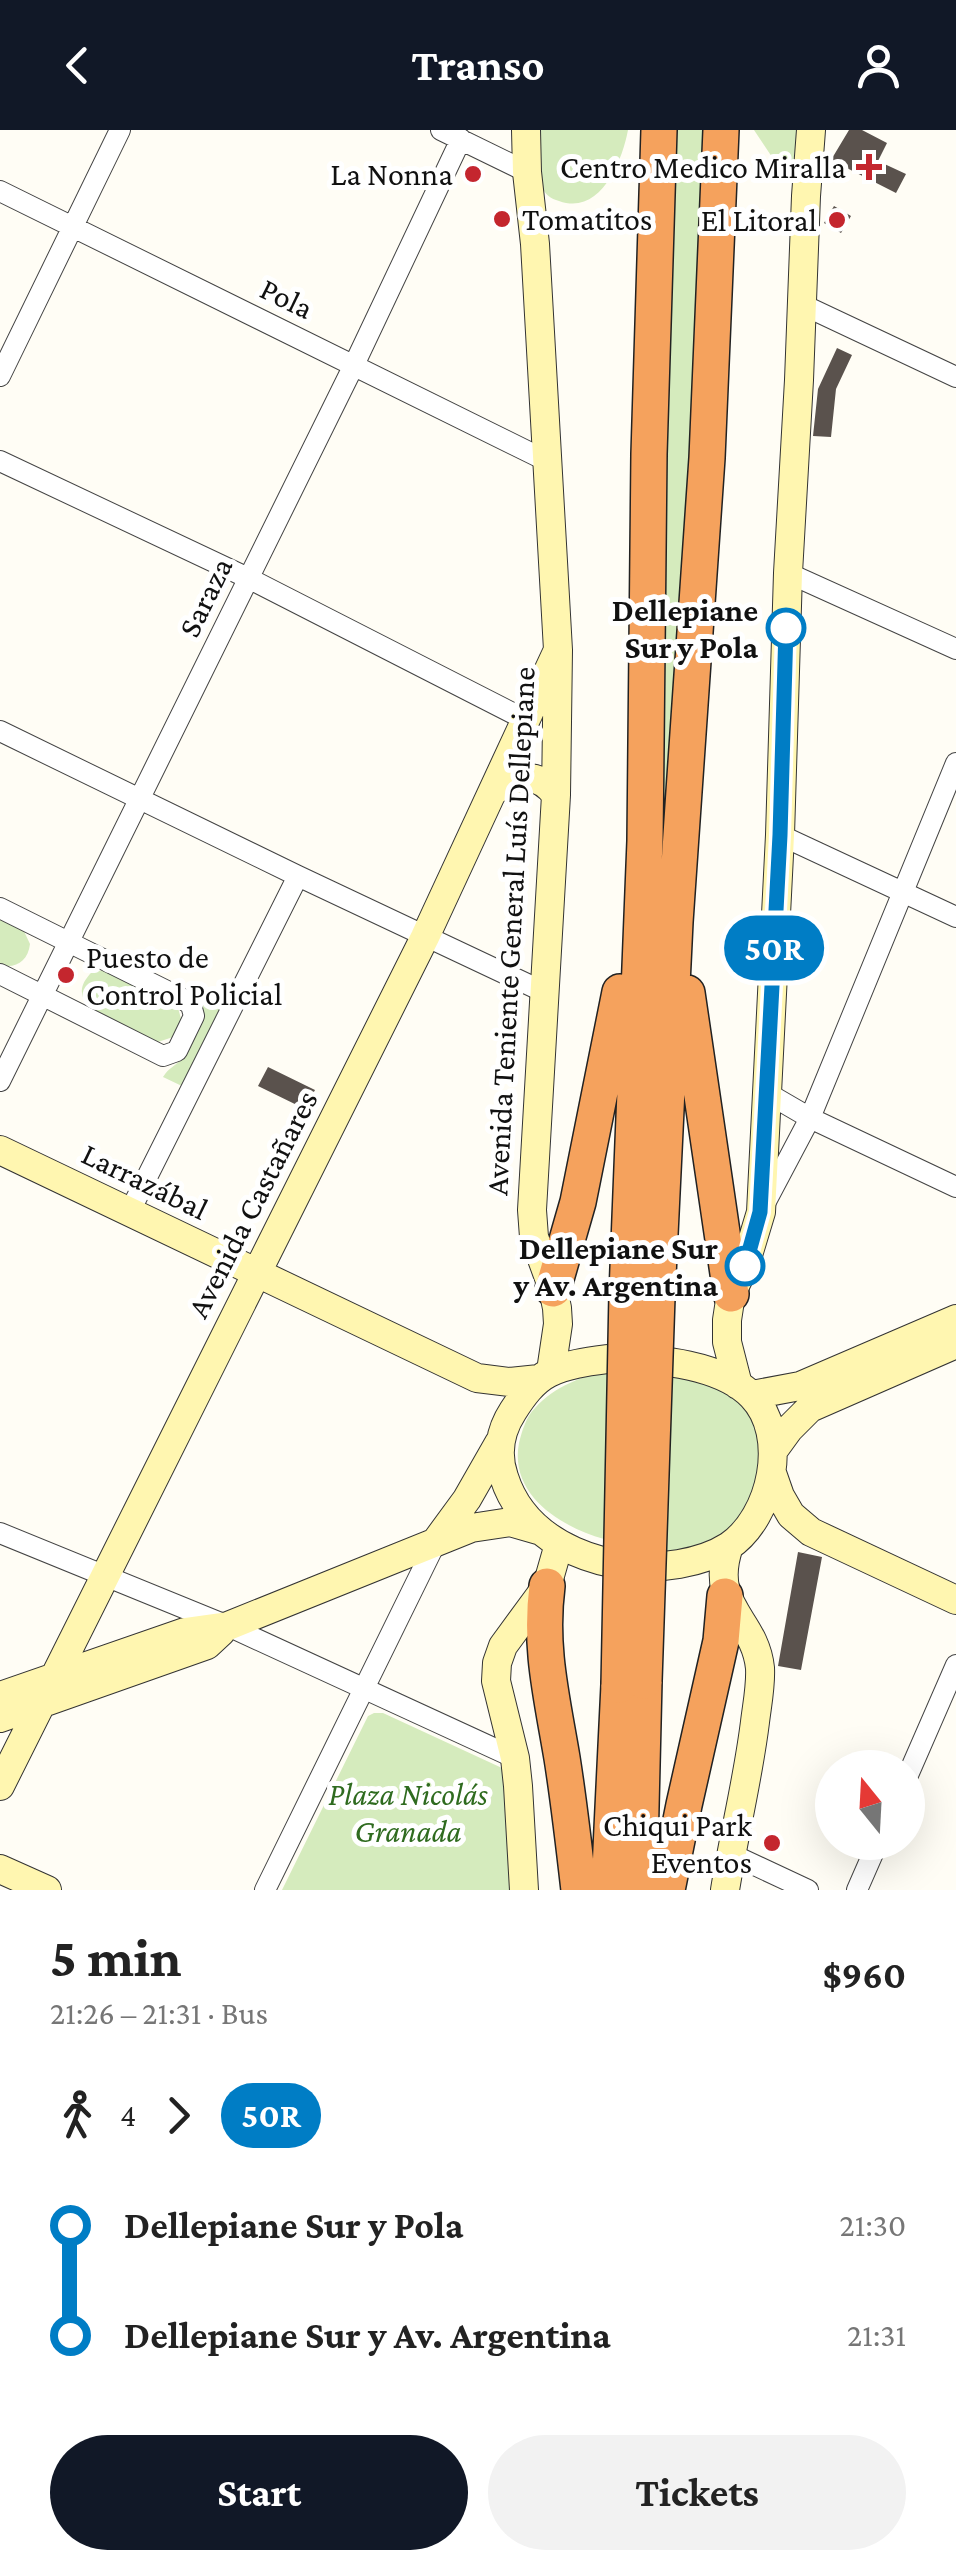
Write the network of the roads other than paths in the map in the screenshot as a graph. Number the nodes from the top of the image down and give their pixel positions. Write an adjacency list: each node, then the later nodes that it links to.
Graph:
1 (120, 130): 12 (street)
2 (442, 130): 8 (street)
3 (526, 130): 9 (street, Avenida Teniente General Luís Dellepiane)
4 (659, 130): 30 (highway)
5 (721, 130): 35 (highway)
6 (811, 130): 10 (street)
7 (826, 130): 10 (street)
8 (461, 139): 9 (street); 14 (street, Saraza)
9 (527, 172): 18 (street, Avenida Teniente General Luís Dellepiane)
10 (807, 175): 13 (street)
11 (0, 191): 12 (street, Pola)
12 (73, 226): 14 (street, Pola); 15 (street)
13 (801, 304): 16 (street); 19 (street)
14 (354, 365): 18 (street, Pola); 20 (street, Saraza)
15 (0, 376)
16 (956, 377)
17 (0, 461): 20 (street)
18 (547, 461): 22 (street, Avenida Teniente General Luís Dellepiane)
19 (788, 573): 21 (street); 29 (street)
20 (248, 578): 23 (street); 28 (street, Saraza)
21 (956, 649)
22 (558, 650): 23 (street, Avenida Castañares); 27 (street, Avenida Teniente General Luís Dellepiane)
23 (526, 720): 26 (street, Avenida Castañares)
24 (0, 732): 28 (street)
25 (956, 763): 32 (street)
26 (494, 791): 27 (street); 36 (street, Avenida Castañares)
27 (556, 795): 39 (street, Avenida Teniente General Luís Dellepiane)
28 (139, 799): 31 (street); 37 (street, Saraza)
29 (780, 835): 32 (street); 42 (street)
30 (645, 841): 49 (highway); 51 (highway)
31 (298, 876): 36 (street); 47 (street)
32 (901, 892): 34 (street); 43 (street)
33 (0, 908): 37 (street)
34 (956, 917)
35 (676, 922): 50 (highway); 51 (highway)
36 (425, 937): 39 (street); 48 (street, Avenida Castañares)
37 (69, 942): 40 (street, Saraza); 40 (street)
38 (0, 974): 40 (street)
39 (544, 992): 49 (street, Avenida Teniente General Luís Dellepiane)
40 (42, 996): 41 (street, Saraza)
41 (0, 1081)
42 (767, 1094): 43 (street); 46 (street)
43 (810, 1118): 45 (street); 46 (street)
44 (0, 1150): 47 (street, Larrazábal)
45 (956, 1187)
46 (760, 1212): 50 (street)
47 (129, 1213): 48 (street, Larrazábal)
48 (257, 1274): 55 (street, Larrazábal); 63 (street, Avenida Castañares)
49 (553, 1288): 54 (street, Avenida Teniente General Luís Dellepiane)
50 (731, 1294): 56 (street)
51 (642, 1295): 70 (highway, bridge)
52 (956, 1319): 56 (street)
53 (956, 1344): 58 (street)
54 (545, 1375): 55 (street, Larrazábal); 56 (street); 57 (street)
55 (477, 1378): 57 (street)
56 (745, 1390): 58 (street)
57 (503, 1432): 60 (street); 61 (street)
58 (773, 1462): 62 (street); 66 (street)
59 (0, 1534): 63 (street)
60 (549, 1537): 61 (street); 62 (street); 64 (street)
61 (438, 1540): 67 (street); 71 (street)
62 (729, 1546): 65 (street)
63 (103, 1576): 67 (street); 69 (street, Avenida Castañares)
64 (547, 1586): 76 (street); 84 (highway)
65 (725, 1596): 78 (street); 87 (highway)
66 (956, 1600)
67 (228, 1626): 69 (street); 71 (street); 73 (street)
68 (956, 1664): 75 (street)
69 (55, 1676): 72 (street); 73 (street, Avenida Castañares)
70 (631, 1683): 85 (highway); 86 (highway)
71 (366, 1688): 76 (street); 82 (street)
72 (0, 1696)
73 (40, 1703): 74 (street); 77 (street, Avenida Castañares)
74 (0, 1718)
75 (919, 1750)
76 (514, 1758): 83 (street)
77 (0, 1786)
78 (730, 1854): 88 (street); 89 (street)
79 (870, 1860): 90 (street)
80 (0, 1869): 81 (street)
81 (47, 1890)
82 (265, 1890)
83 (524, 1890)
84 (579, 1890)
85 (609, 1890)
86 (639, 1890)
87 (668, 1890)
88 (725, 1890)
89 (808, 1890)
90 (858, 1890)

